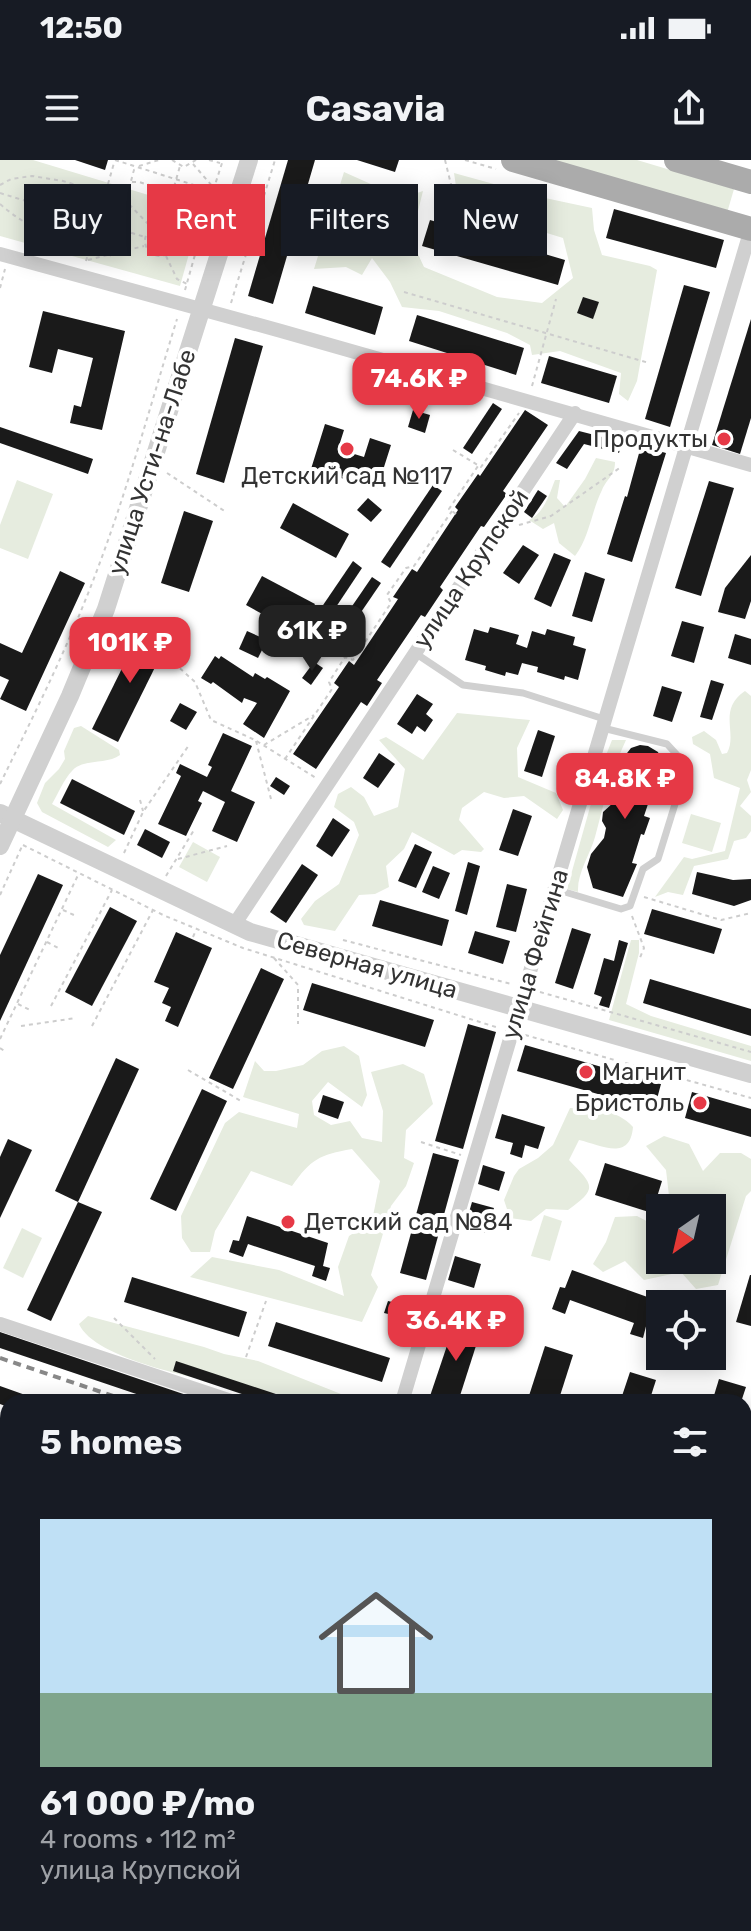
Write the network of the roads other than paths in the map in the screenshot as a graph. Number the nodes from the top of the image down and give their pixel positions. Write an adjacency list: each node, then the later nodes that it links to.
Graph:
1 (249, 160): 7 (street, улица Усти-на-Лабе)
2 (513, 160): 5 (main road)
3 (676, 160): 4 (main road)
4 (751, 182)
5 (751, 229): 9 (street, улица Фейгина)
6 (4, 256): 7 (street)
7 (201, 309): 8 (street); 13 (street, улица Усти-на-Лабе)
8 (575, 413): 9 (street); 11 (street, улица Крупской)
9 (687, 446): 10 (street); 12 (street, улица Фейгина)
10 (751, 465)
11 (415, 653): 12 (lane); 16 (street, улица Крупской)
12 (605, 724): 15 (street, улица Фейгина); 15 (lane)
13 (6, 816): 14 (street, улица Усти-на-Лабе); 16 (street, Северная улица)
14 (0, 846)
15 (555, 889): 17 (street, улица Фейгина)
16 (234, 925): 17 (street, Северная улица)
17 (520, 1008): 18 (street, Северная улица); 21 (street, улица Фейгина)
18 (751, 1074)
19 (0, 1324): 20 (street)
20 (210, 1394)
21 (404, 1394)

